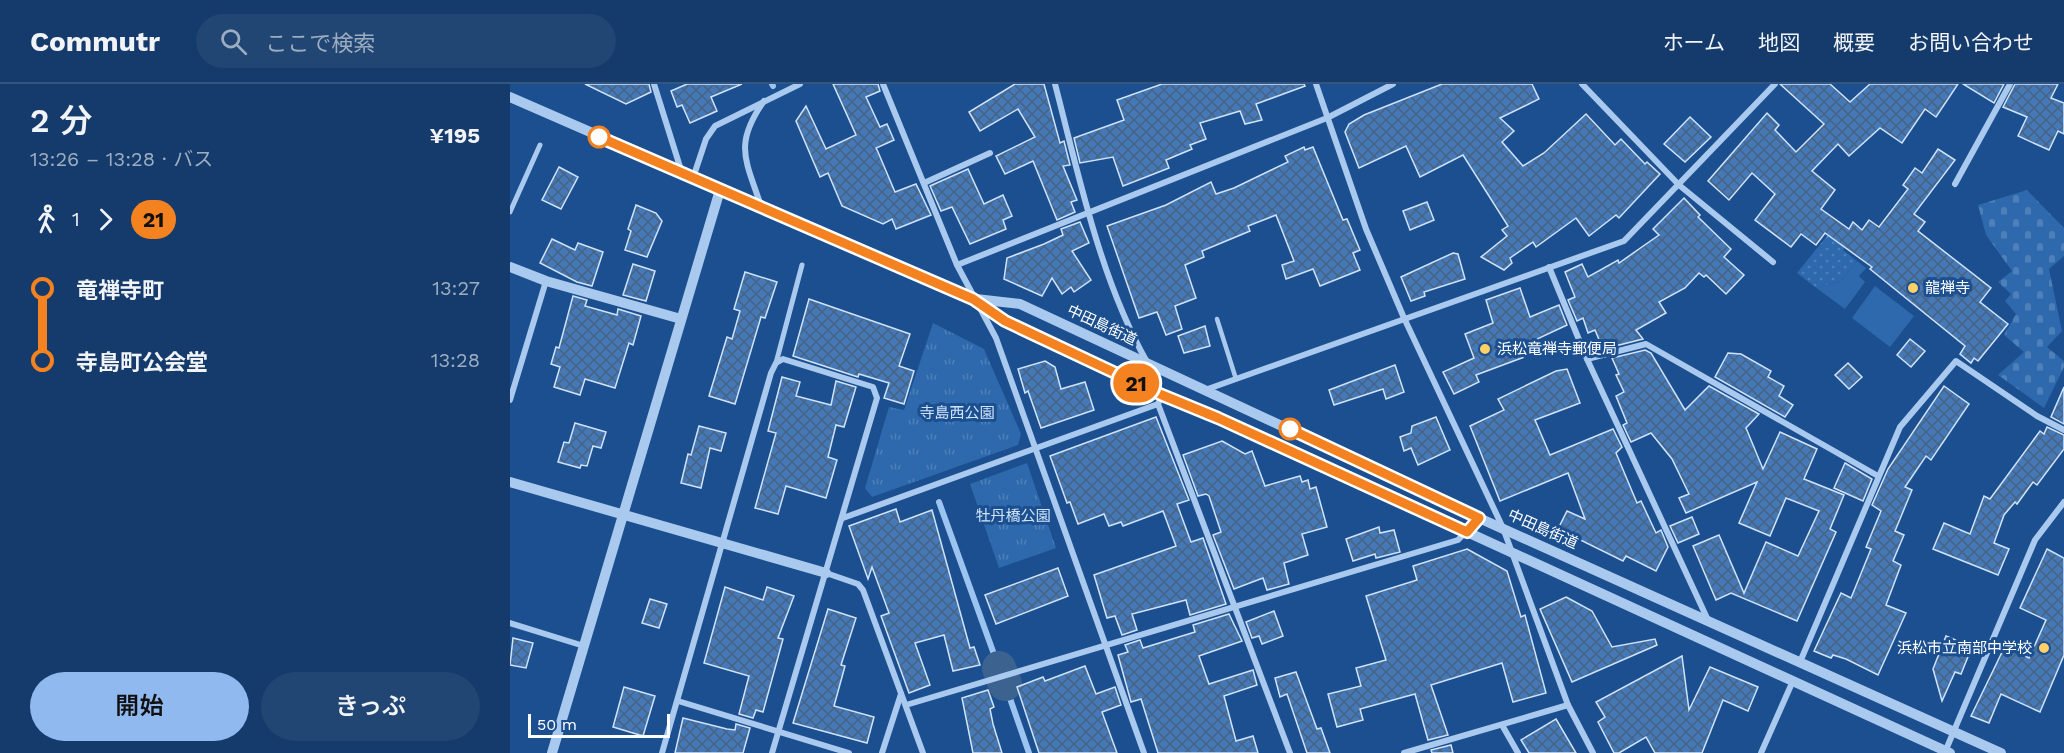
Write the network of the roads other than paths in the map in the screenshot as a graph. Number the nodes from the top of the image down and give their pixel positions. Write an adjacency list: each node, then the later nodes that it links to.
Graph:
1 (654, 84): 15 (street)
2 (800, 84): 11 (street)
3 (883, 84): 17 (street)
4 (1055, 84): 23 (street)
5 (1316, 84): 12 (street)
6 (1393, 84): 12 (street)
7 (1582, 84): 19 (street)
8 (1775, 84): 19 (street)
9 (2010, 84): 18 (street)
10 (510, 97): 15 (street, 中田島街道)
11 (764, 101): 16 (street); 21 (street)
12 (1327, 118): 23 (street); 31 (street)
13 (540, 145): 22 (street)
14 (990, 153): 17 (street)
15 (682, 174): 16 (street, 中田島街道)
16 (693, 178): 20 (street, 中田島街道)
17 (924, 183): 26 (street)
18 (1954, 184)
19 (1679, 185): 24 (street); 28 (street)
20 (720, 190): 21 (street, 中田島街道); 32 (street)
21 (761, 208): 30 (street, 中田島街道)
22 (510, 212)
23 (1089, 215): 26 (street); 35 (street)
24 (1773, 262)
25 (802, 265): 36 (street)
26 (957, 266): 30 (street)
27 (510, 267): 29 (street)
28 (1549, 267): 31 (street); 34 (street)
29 (546, 281): 32 (street); 39 (street)
30 (973, 299): 35 (street, 中田島街道); 40 (street, 中田島街道); 42 (street)
31 (1404, 318): 37 (street); 49 (street)
32 (681, 319): 46 (street)
33 (1217, 319): 37 (lane)
34 (1587, 359): 43 (street); 55 (street)
35 (1148, 362): 38 (street, 中田島街道)
36 (776, 363): 47 (street); 51 (street)
37 (1236, 379): 38 (street)
38 (1205, 390): 48 (street, 中田島街道)
39 (510, 400)
40 (1160, 400): 42 (street); 50 (street, 中田島街道); 54 (street)
41 (2064, 430): 43 (street)
42 (1035, 449): 47 (street); 58 (street)
43 (1878, 476): 59 (street)
44 (510, 482): 46 (street)
45 (2064, 502): 66 (street)
46 (623, 514): 51 (street); 57 (street)
47 (843, 518): 53 (street)
48 (1479, 518): 49 (street, 中田島街道); 50 (street)
49 (1503, 528): 52 (street); 55 (street, 中田島街道)
50 (1467, 532): 52 (street, 中田島街道); 54 (street)
51 (724, 544): 53 (street); 62 (street)
52 (1514, 554): 60 (street, 中田島街道); 64 (street)
53 (826, 573): 61 (street); 67 (street)
54 (1236, 608): 58 (street); 76 (street)
55 (1707, 618): 59 (street, 中田島街道)
56 (510, 623): 57 (street)
57 (584, 646): 69 (street)
58 (1104, 647): 63 (street); 75 (street)
59 (1800, 662): 66 (street, 中田島街道)
60 (1792, 683): 68 (street, 中田島街道); 80 (street)
61 (900, 694): 63 (street); 73 (street)
62 (678, 701): 67 (street); 70 (street)
63 (906, 705): 74 (street)
64 (1568, 705): 65 (street); 79 (street)
65 (1502, 725): 77 (street); 78 (street)
66 (1954, 731): 68 (street); 81 (street, 中田島街道)
67 (778, 732): 71 (street); 72 (street)
68 (1947, 752)
69 (552, 753)
70 (662, 753)
71 (772, 753)
72 (849, 753)
73 (882, 753)
74 (923, 753)
75 (1144, 753)
76 (1290, 753)
77 (1404, 753)
78 (1518, 753)
79 (1593, 753)
80 (1761, 753)
81 (2001, 753)

